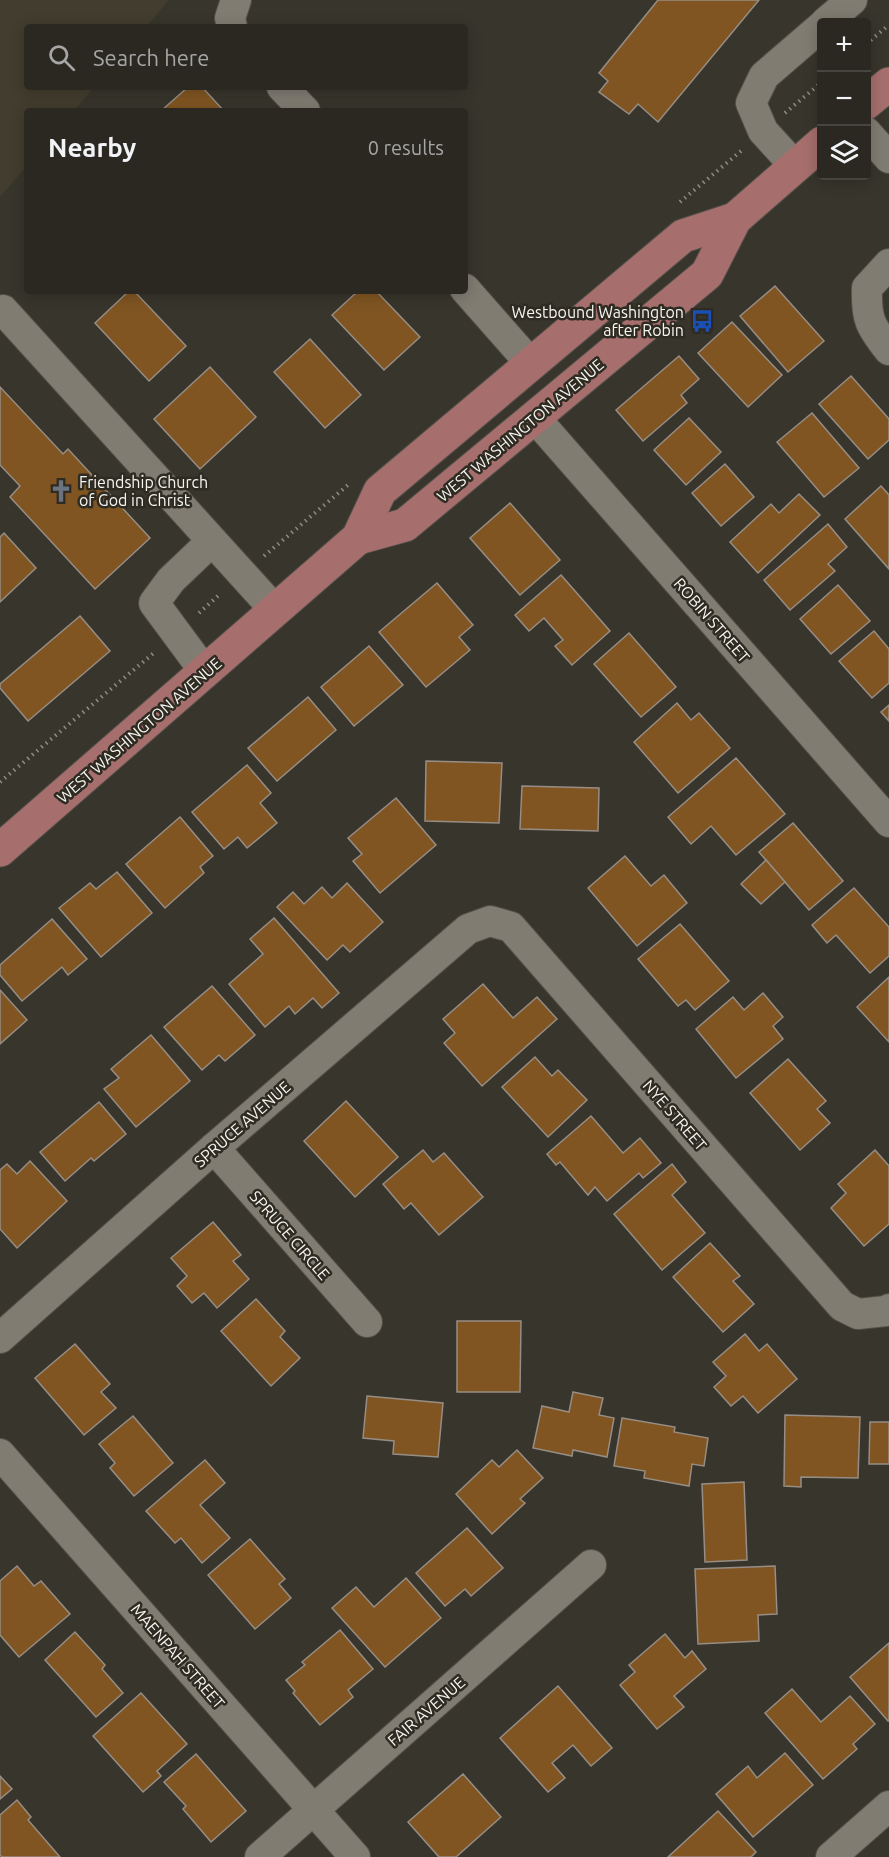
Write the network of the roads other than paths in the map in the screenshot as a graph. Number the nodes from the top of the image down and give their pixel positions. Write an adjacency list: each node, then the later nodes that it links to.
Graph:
1 (852, 0): 2 (street)
2 (831, 18)
3 (817, 30): 11 (street)
4 (889, 84): 6 (main road)
5 (285, 90): 7 (street)
6 (871, 100)
7 (302, 108)
8 (871, 137): 10 (street)
9 (817, 146): 11 (main road, WEST WASHINGTON AVENUE)
10 (889, 158)
11 (795, 166): 12 (main road, WEST WASHINGTON AVENUE)
12 (735, 219): 13 (main road, WEST WASHINGTON AVENUE); 19 (main road, WEST WASHINGTON AVENUE)
13 (683, 236): 18 (main road, WEST WASHINGTON AVENUE); 19 (main road)
14 (889, 264): 17 (street)
15 (468, 292): 18 (street)
16 (3, 310): 22 (street)
17 (889, 350)
18 (531, 364): 20 (main road); 21 (main road, WEST WASHINGTON AVENUE)
19 (535, 418): 20 (main road, WEST WASHINGTON AVENUE); 25 (street, ROBIN STREET)
20 (405, 525): 21 (main road, WEST WASHINGTON AVENUE)
21 (358, 538): 23 (main road, WEST WASHINGTON AVENUE)
22 (212, 541): 23 (street); 24 (street)
23 (275, 610): 24 (main road, WEST WASHINGTON AVENUE)
24 (205, 672): 26 (main road, WEST WASHINGTON AVENUE)
25 (889, 822)
26 (4, 838)
27 (490, 921): 28 (street, SPRUCE AVENUE); 29 (street, NYE STREET)
28 (214, 1148): 30 (street, SPRUCE CIRCLE); 31 (street, SPRUCE AVENUE)
29 (889, 1309)
30 (367, 1322)
31 (0, 1338)
32 (0, 1454): 35 (street, MAENPAH STREET)
33 (591, 1565): 35 (street, FAIR AVENUE)
34 (889, 1806): 38 (street)
35 (313, 1810): 36 (street, FAIR AVENUE); 37 (street, MAENPAH STREET)
36 (260, 1857)
37 (355, 1857)
38 (831, 1857)

